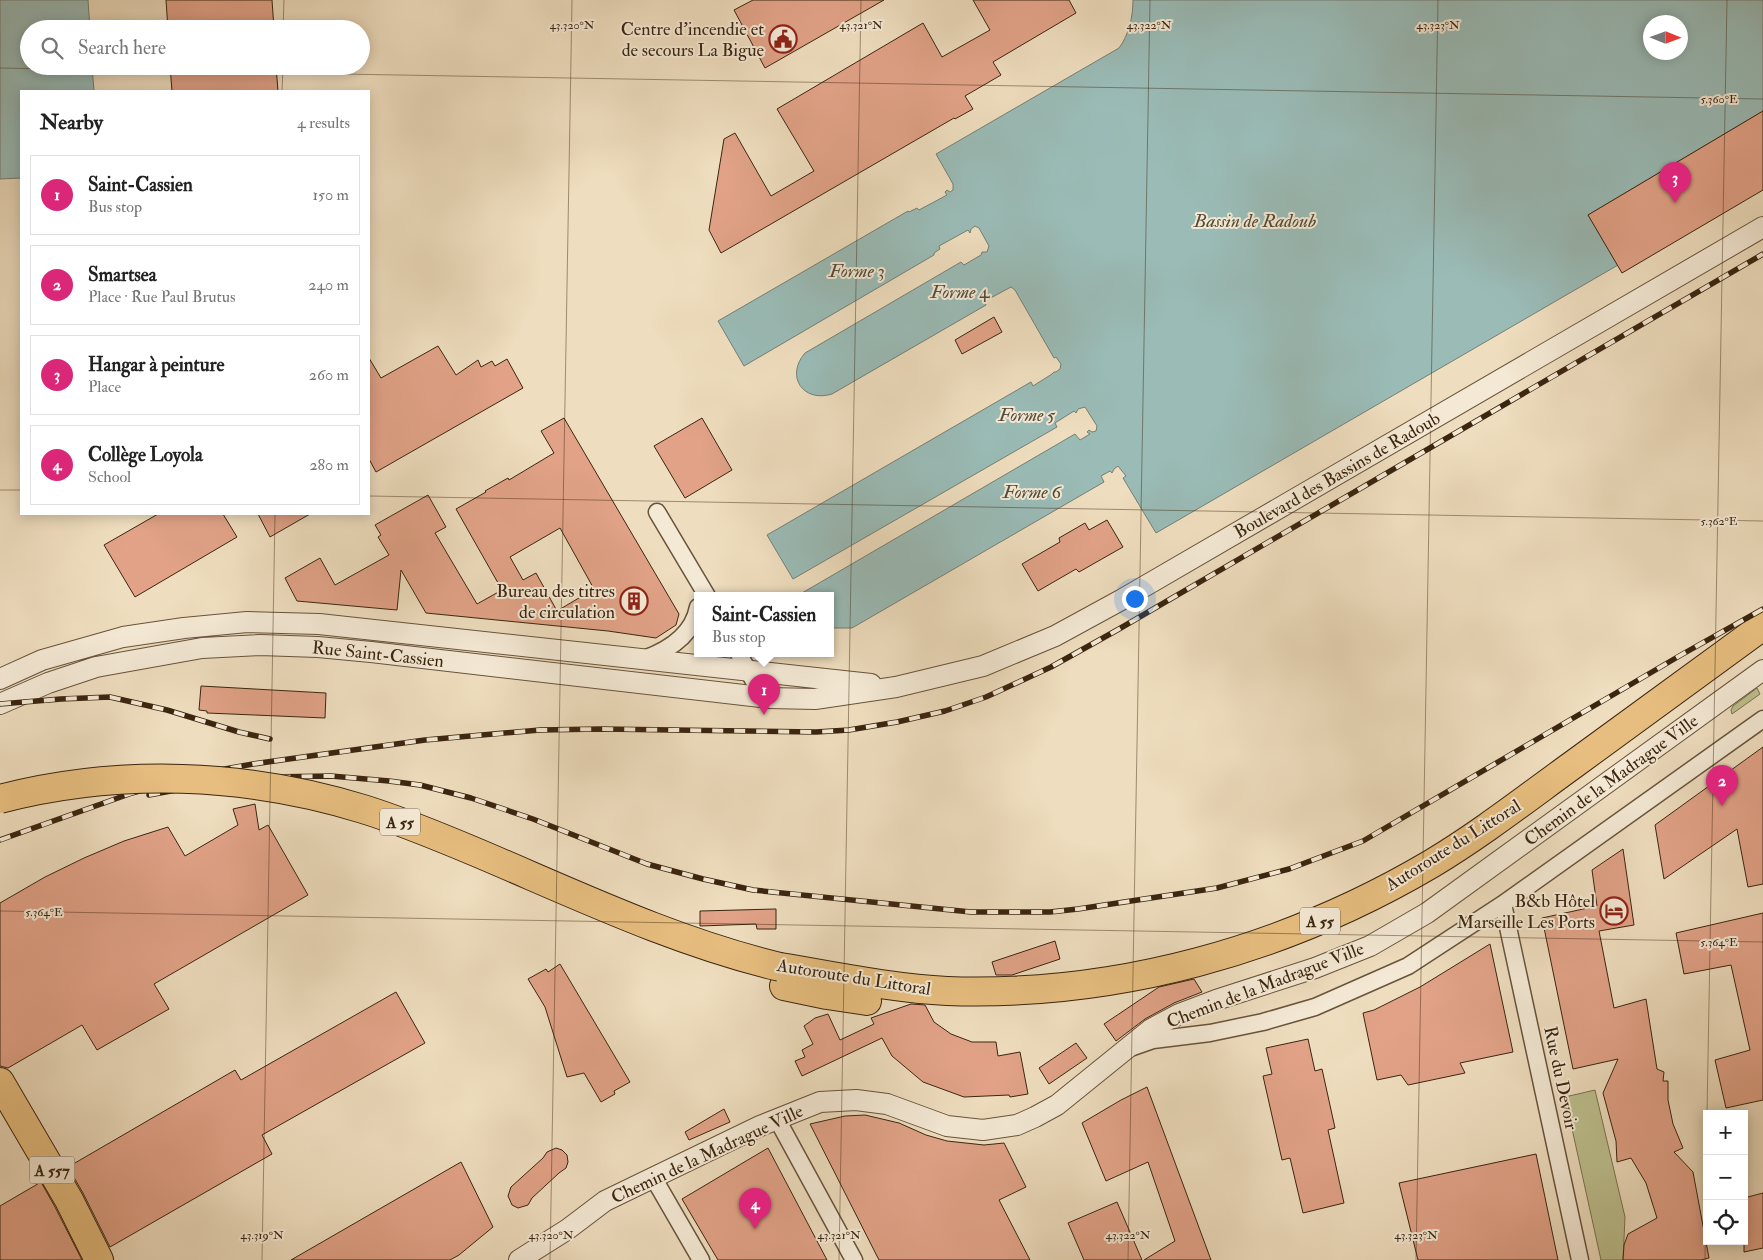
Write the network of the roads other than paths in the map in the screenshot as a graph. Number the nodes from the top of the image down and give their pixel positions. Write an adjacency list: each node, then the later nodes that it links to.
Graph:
1 (1763, 227): 11 (street, Boulevard des Bassins de Radoub)
2 (657, 512): 3 (street)
3 (702, 592)
4 (694, 619): 7 (street)
5 (1763, 626): 15 (highway, Autoroute du Littoral / A 55, bridge)
6 (1763, 647): 16 (highway, Autoroute du Littoral / A 55)
7 (644, 659): 8 (street, Rue Saint-Cassien); 10 (street, Rue Saint-Cassien)
8 (744, 662): 11 (street, Boulevard des Bassins de Radoub); 12 (street)
9 (1763, 670): 18 (street, Chemin de la Madrague Ville)
10 (0, 678)
11 (896, 687): 12 (street, Boulevard des Bassins de Radoub)
12 (763, 698): 13 (street, Rue Saint-Cassien)
13 (0, 704)
14 (1763, 719): 17 (street)
15 (0, 799)
16 (0, 818)
17 (1503, 904): 18 (street); 26 (street, Rue du Devoir)
18 (1129, 1048): 20 (street, Chemin de la Madrague Ville)
19 (0, 1082): 22 (highway, A 557)
20 (778, 1119): 21 (street, Chemin de la Madrague Ville); 25 (street)
21 (653, 1177): 23 (street, Chemin de la Madrague Ville); 24 (street)
22 (99, 1260)
23 (519, 1260)
24 (701, 1260)
25 (854, 1260)
26 (1580, 1260)

